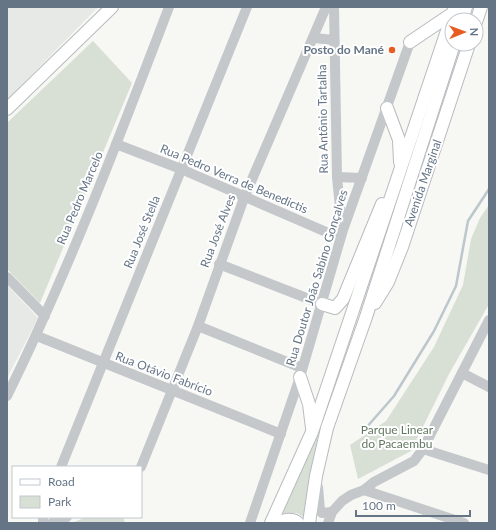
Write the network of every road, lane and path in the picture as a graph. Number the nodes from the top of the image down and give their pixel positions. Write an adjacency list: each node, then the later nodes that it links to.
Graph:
1 (112, 7): 14 (main road)
2 (169, 7): 15 (street, Rua Pedro Marcelo)
3 (247, 7): 16 (street, Rua José Stella)
4 (326, 7): 7 (street, Rua José Alves)
5 (334, 7): 8 (street, Rua Antônio Tartalha)
6 (444, 21): 9 (main road)
7 (314, 38): 8 (street); 20 (street, Rua José Alves)
8 (334, 40): 18 (street, Rua Antônio Tartalha)
9 (410, 42): 13 (street, Rua Doutor João Sabino Gonçalves)
10 (444, 46): 17 (main road)
11 (451, 52): 26 (main road)
12 (465, 52): 26 (main road, Avenida Marginal)
13 (387, 108): 17 (main road); 19 (street, Rua Doutor João Sabino Gonçalves)
14 (7, 109)
15 (116, 144): 16 (street, Rua Pedro Verra de Benedictis); 25 (street, Rua Pedro Marcelo)
16 (181, 170): 20 (street, Rua Pedro Verra de Benedictis); 30 (street, Rua José Stella)
17 (399, 170): 24 (main road); 36 (main road)
18 (337, 177): 19 (street); 21 (street, Rua Antônio Tartalha)
19 (362, 178): 21 (street, Rua Doutor João Sabino Gonçalves)
20 (244, 198): 21 (street, Rua Pedro Verra de Benedictis); 22 (street, Rua José Alves)
21 (342, 234): 24 (street, Rua Doutor João Sabino Gonçalves)
22 (219, 264): 24 (street); 28 (street, Rua José Alves)
23 (7, 277): 25 (street)
24 (322, 304): 31 (street, Rua Doutor João Sabino Gonçalves)
25 (45, 316): 29 (street, Rua Pedro Marcelo)
26 (366, 317): 42 (main road)
27 (489, 320): 32 (street)
28 (198, 326): 31 (street); 34 (street, Rua José Alves)
29 (37, 336): 30 (street, Rua Otávio Fabrício); 35 (street, Rua Pedro Marcelo)
30 (103, 364): 34 (street, Rua Otávio Fabrício); 39 (street, Rua José Stella)
31 (301, 372): 36 (main road); 37 (street, Rua Doutor João Sabino Gonçalves)
32 (462, 373): 33 (street); 38 (street)
33 (489, 387)
34 (172, 391): 37 (street, Rua Otávio Fabrício); 40 (street, Rua José Alves)
35 (7, 396)
36 (312, 432): 48 (main road)
37 (281, 434): 47 (street, Rua Doutor João Sabino Gonçalves)
38 (423, 449): 41 (street); 43 (street)
39 (61, 466)
40 (142, 466)
41 (489, 470)
42 (316, 476): 44 (street); 51 (main road)
43 (364, 490): 44 (street); 53 (street)
44 (332, 512): 52 (street)
45 (64, 518): 46 (street)
46 (52, 523)
47 (250, 523)
48 (271, 523)
49 (276, 523): 50 (main road)
50 (298, 523)
51 (309, 523)
52 (328, 523)
53 (464, 523)

